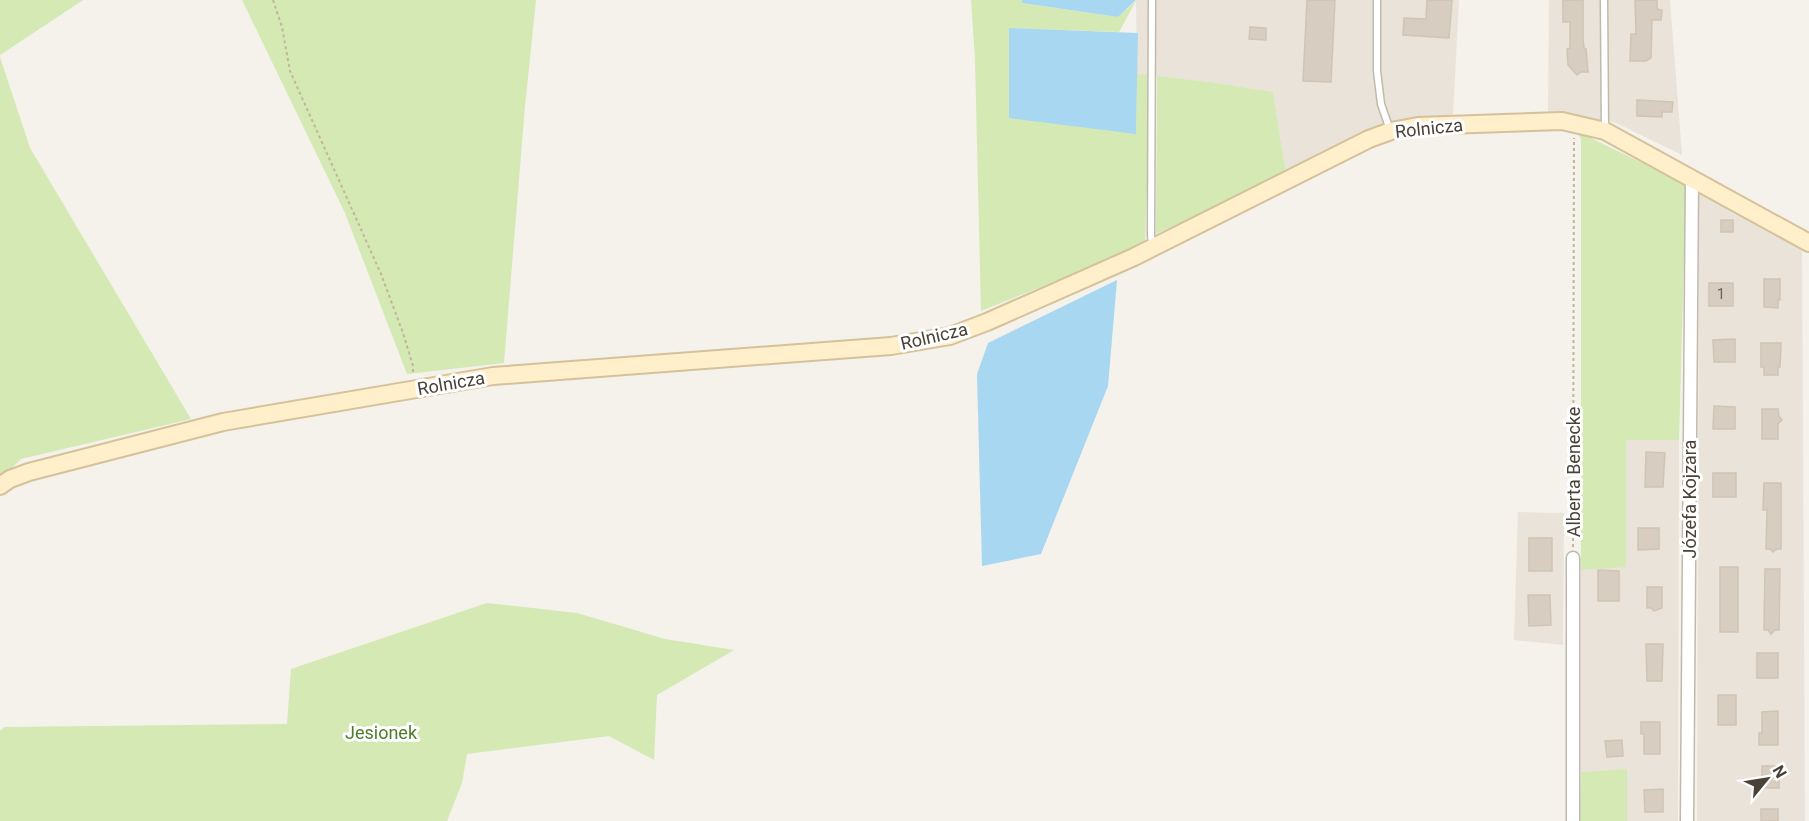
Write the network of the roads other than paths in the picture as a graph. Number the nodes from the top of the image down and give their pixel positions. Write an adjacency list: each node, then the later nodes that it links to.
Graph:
1 (1152, 0): 8 (lane)
2 (1377, 0): 4 (lane)
3 (1604, 0): 5 (lane)
4 (1391, 131): 5 (street, Rolnicza); 8 (street, Rolnicza)
5 (1605, 131): 6 (street, Rolnicza)
6 (1692, 178): 7 (street, Rolnicza); 12 (street, Józefa Kojzara)
7 (1809, 243)
8 (1153, 247): 9 (street, Rolnicza)
9 (0, 486)
10 (1573, 558): 11 (street, Alberta Benecke)
11 (1573, 821)
12 (1687, 821)

